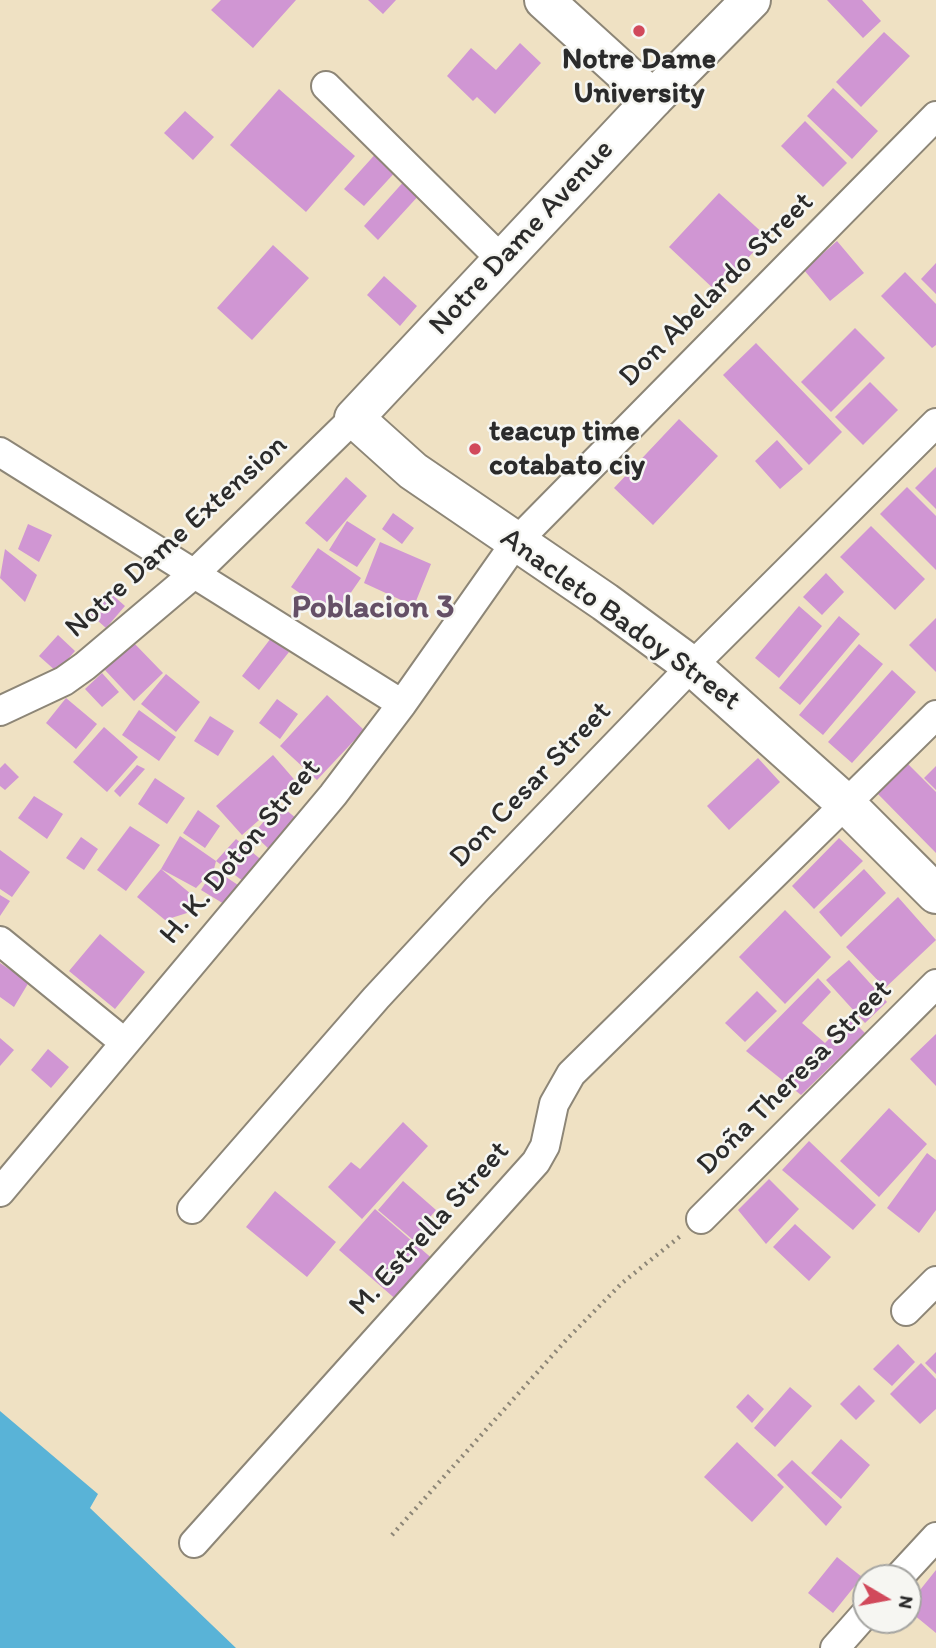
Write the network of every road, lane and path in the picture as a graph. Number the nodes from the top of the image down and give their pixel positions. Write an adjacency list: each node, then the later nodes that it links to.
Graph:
1 (544, 0): 4 (main road)
2 (751, 0): 4 (main road, Notre Dame Avenue)
3 (326, 86): 6 (street)
4 (653, 99): 6 (main road, Notre Dame Avenue)
5 (936, 116): 10 (street, Don Abelardo Street)
6 (502, 260): 7 (main road, Notre Dame Avenue)
7 (354, 418): 10 (main road, Anacleto Badoy Street); 11 (street, Notre Dame Extension)
8 (936, 423): 12 (street, Don Cesar Street)
9 (0, 452): 11 (street)
10 (516, 542): 12 (main road, Anacleto Badoy Street); 13 (street, H. K. Doton Street)
11 (195, 573): 13 (street); 14 (street, Notre Dame Extension)
12 (692, 666): 16 (main road, Anacleto Badoy Street); 22 (street, Don Cesar Street)
13 (402, 704): 20 (street, H. K. Doton Street)
14 (0, 711)
15 (936, 715): 16 (street, M. Estrella Street)
16 (844, 802): 17 (main road, Anacleto Badoy Street); 28 (street, M. Estrella Street)
17 (936, 894)
18 (0, 941): 20 (street)
19 (936, 984): 23 (street, Doña Theresa Street)
20 (125, 1044): 21 (street, H. K. Doton Street)
21 (0, 1192)
22 (192, 1209)
23 (701, 1219): 26 (path)
24 (936, 1281): 25 (street)
25 (906, 1311)
26 (392, 1535)
27 (936, 1537): 29 (street)
28 (194, 1543)
29 (911, 1564)
30 (852, 1629): 31 (street)
31 (835, 1648)

